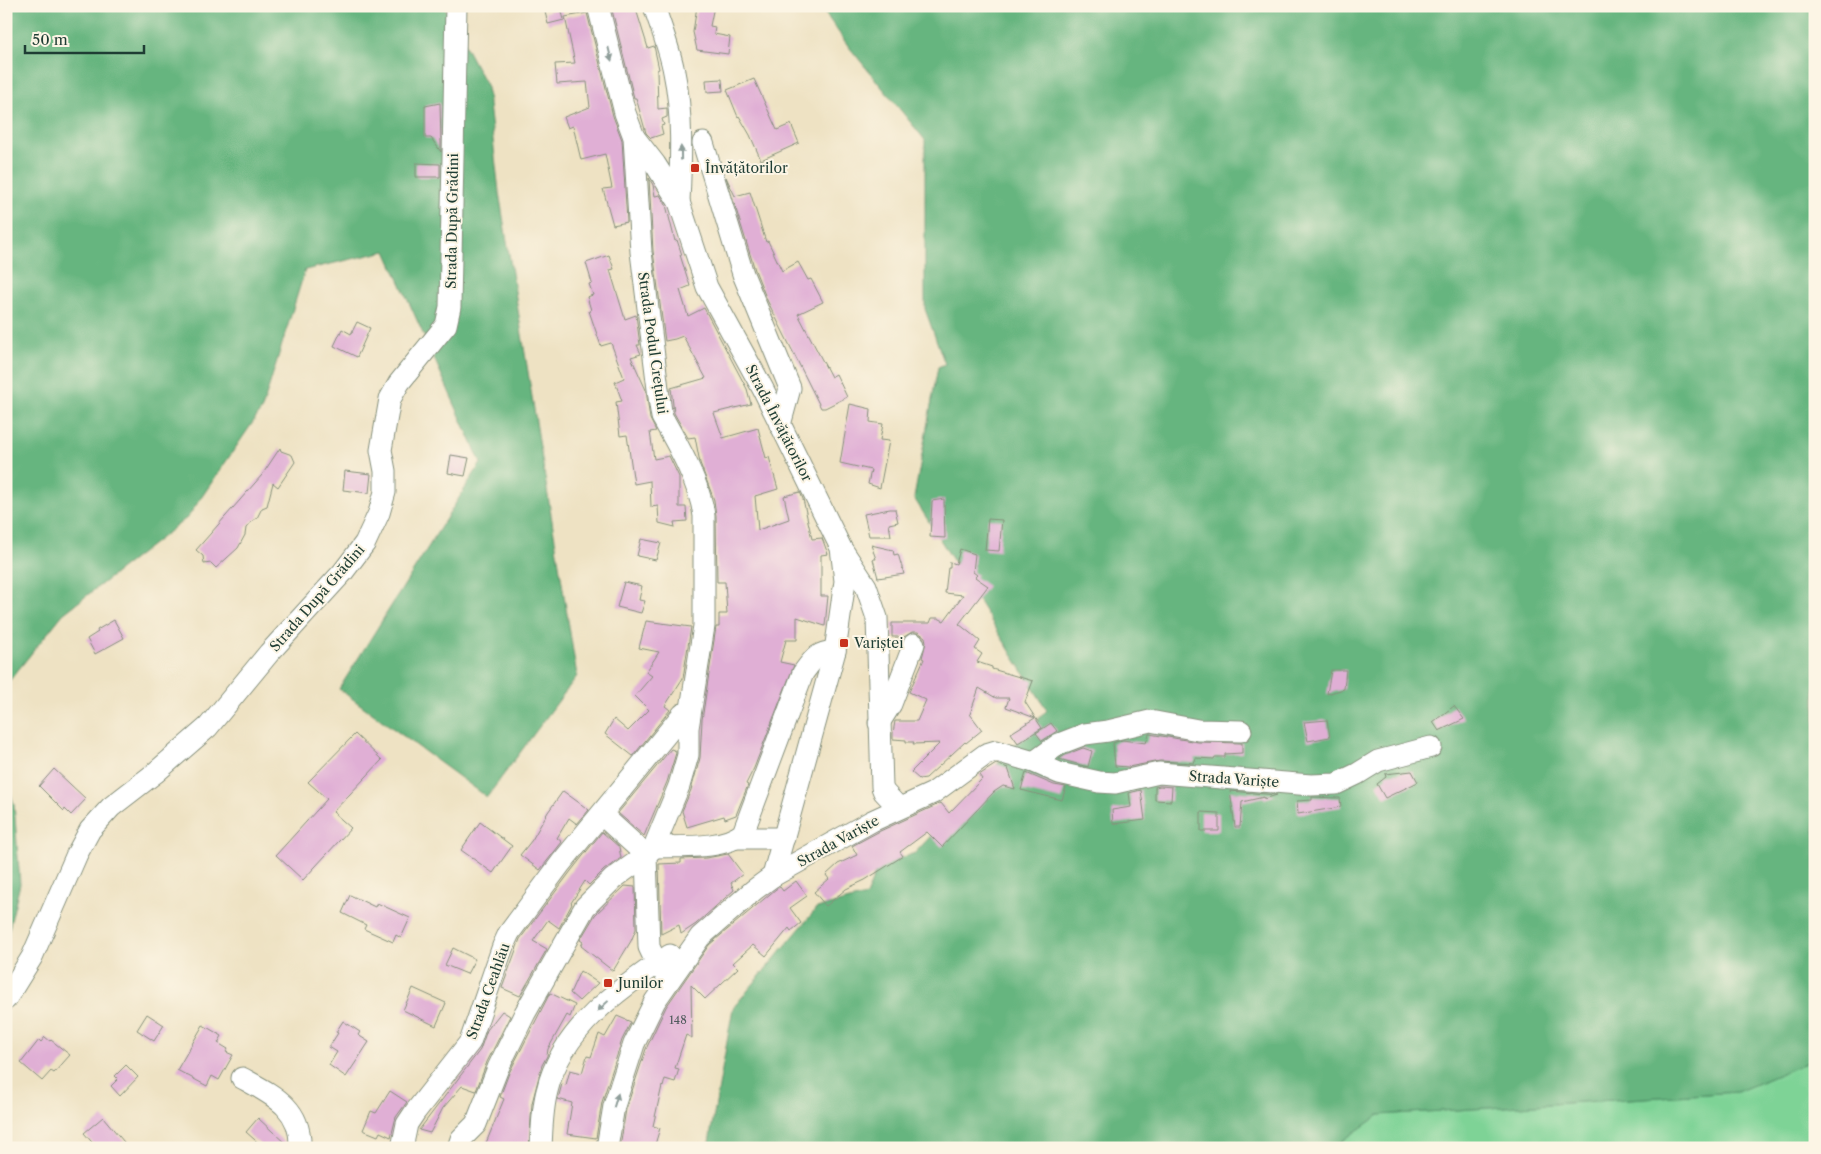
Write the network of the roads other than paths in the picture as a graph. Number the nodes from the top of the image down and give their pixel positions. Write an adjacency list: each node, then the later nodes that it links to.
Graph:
1 (456, 6): 23 (street, Strada După Grădini)
2 (598, 6): 4 (street, Strada Podul Crețului, one-way to 4)
3 (654, 6): 6 (street, Strada Învățătorilor, one-way to 3)
4 (634, 137): 6 (street, Strada Învățătorilor); 20 (street, Strada Podul Crețului)
5 (703, 143): 7 (street)
6 (679, 202): 7 (street, Strada Învățătorilor)
7 (780, 425): 8 (street, Strada Învățătorilor)
8 (842, 548): 10 (street, Strada Învățătorilor); 12 (street)
9 (914, 644): 12 (street)
10 (835, 650): 18 (street); 19 (street, Strada Învățătorilor)
11 (683, 714): 17 (street, Strada Ceahlău)
12 (879, 723): 16 (street)
13 (1241, 731): 15 (street)
14 (1431, 747): 15 (street, Strada Variște)
15 (1034, 762): 16 (street, Strada Variște)
16 (899, 808): 21 (street, Strada Variște)
17 (602, 815): 20 (street); 26 (street, Strada Ceahlău)
18 (736, 838): 19 (street); 20 (street)
19 (784, 838): 21 (street, Strada Învățătorilor)
20 (650, 851): 22 (street, Strada Podul Crețului); 27 (street)
21 (773, 876): 22 (street, Strada Variște)
22 (664, 971): 28 (street, one-way to 28); 29 (street, Strada Variște, one-way to 22)
23 (6, 999)
24 (242, 1078): 25 (street)
25 (300, 1148)
26 (402, 1148)
27 (458, 1148)
28 (541, 1148)
29 (607, 1148)

